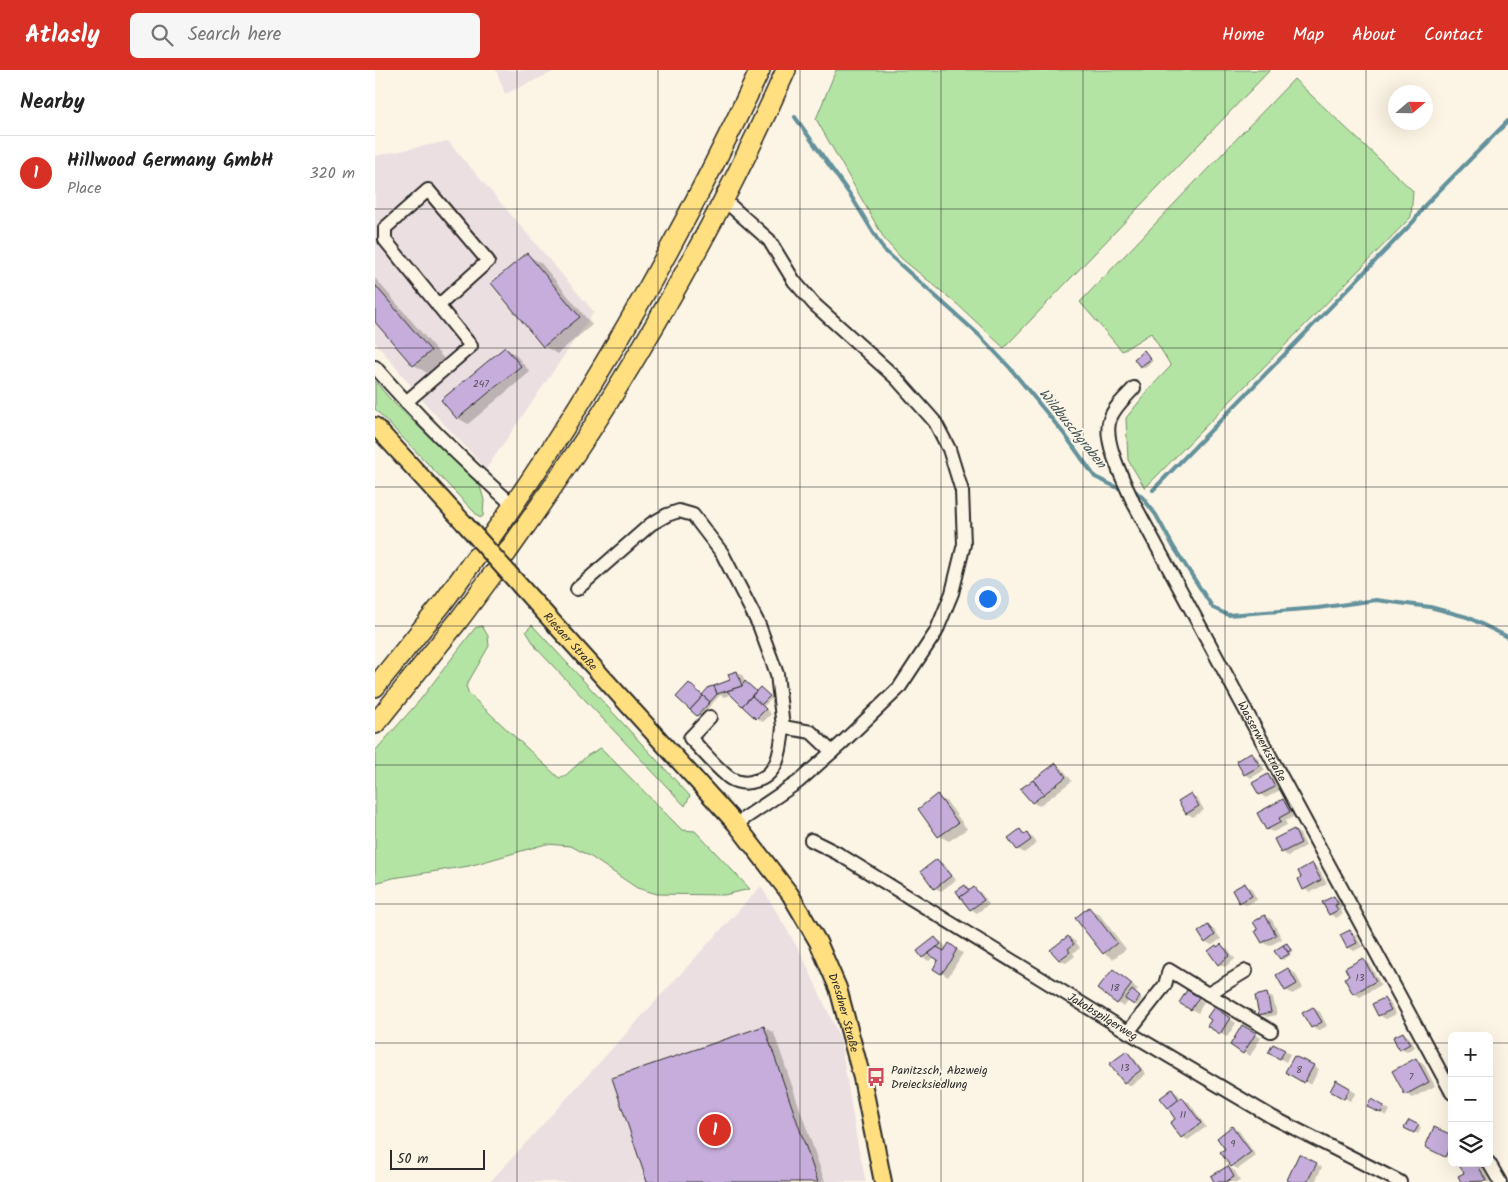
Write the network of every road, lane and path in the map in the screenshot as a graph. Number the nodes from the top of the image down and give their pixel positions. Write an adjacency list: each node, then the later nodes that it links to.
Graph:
1 (760, 70): 9 (highway)
2 (786, 70): 3 (highway)
3 (723, 199): 11 (highway); 19 (street)
4 (438, 306): 4 (street); 7 (street)
5 (375, 366): 7 (street)
6 (1134, 388): 27 (street, Wasserwerkstraße)
7 (405, 402): 9 (street)
8 (375, 426): 20 (main road, Riesaer Straße, bridge)
9 (513, 505): 10 (highway)
10 (491, 537)
11 (507, 554)
12 (477, 557): 15 (highway)
13 (493, 574): 17 (highway)
14 (577, 589): 18 (street)
15 (375, 687)
16 (710, 717): 18 (street)
17 (375, 724)
18 (783, 726): 19 (street)
19 (833, 752): 20 (street)
20 (736, 824): 22 (main road, Riesaer Straße)
21 (811, 840): 26 (street, Jakobspilgerweg)
22 (764, 858): 29 (main road, Dresdner Straße)
23 (1246, 971): 24 (street)
24 (1207, 994): 25 (street); 26 (street)
25 (1271, 1030)
26 (1128, 1032): 30 (street, Jakobspilgerweg)
27 (1448, 1086)
28 (1491, 1167): 31 (street)
29 (883, 1182)
30 (1400, 1182)
31 (1500, 1182)

